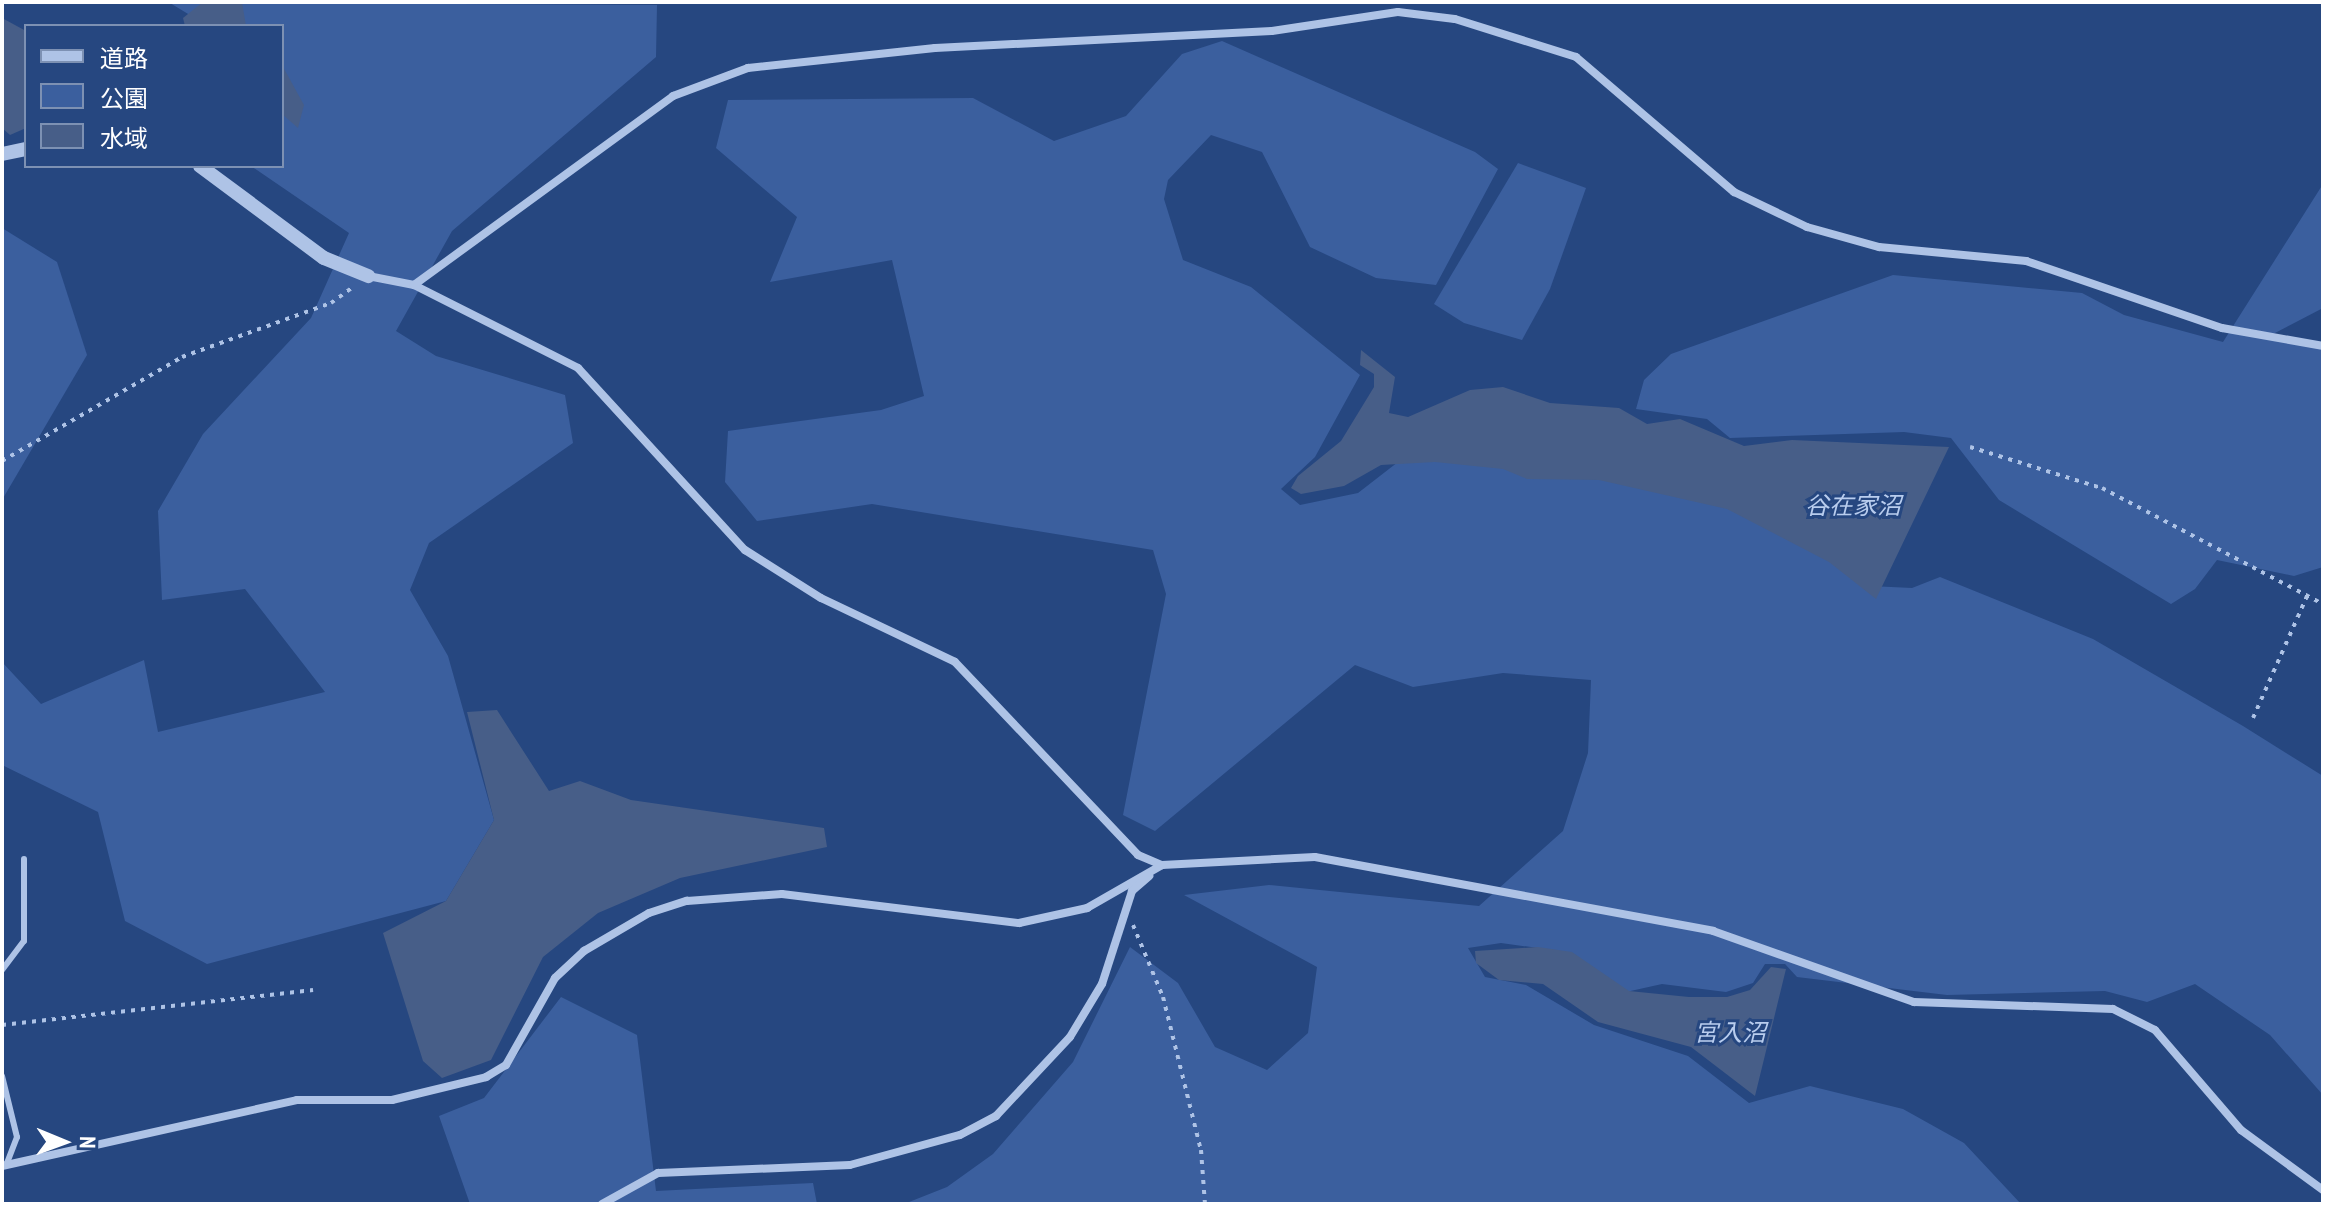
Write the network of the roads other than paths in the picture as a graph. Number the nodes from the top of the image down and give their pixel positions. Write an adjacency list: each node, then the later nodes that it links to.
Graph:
1 (24, 149): 2 (street)
2 (2, 154)
3 (203, 168): 4 (street)
4 (368, 276): 5 (street)
5 (414, 285): 6 (street); 8 (street)
6 (2323, 346)
7 (24, 859): 9 (lane)
8 (1162, 865): 11 (street); 12 (street); 13 (street)
9 (2, 970)
10 (2, 1076): 11 (lane)
11 (4, 1165)
12 (2323, 1190)
13 (602, 1204)

